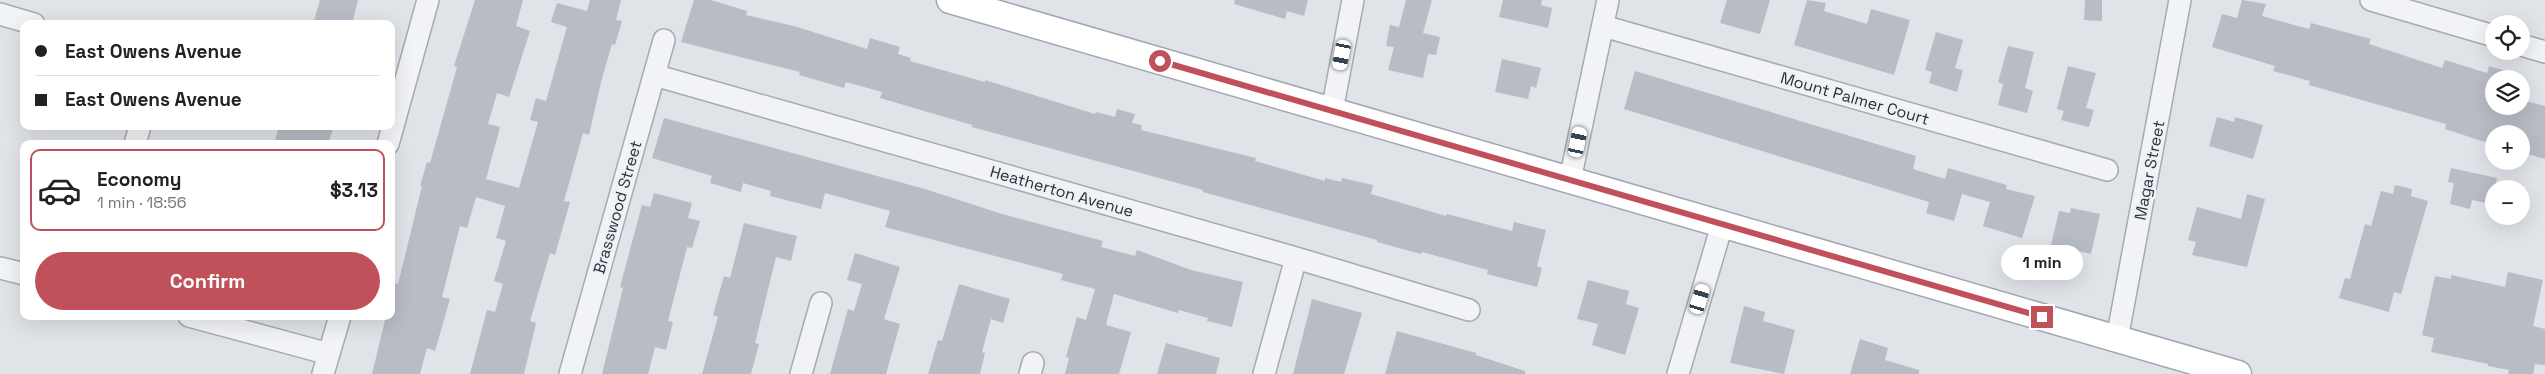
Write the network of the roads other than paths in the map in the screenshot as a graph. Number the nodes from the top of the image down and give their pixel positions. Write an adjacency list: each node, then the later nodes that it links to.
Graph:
1 (428, 0): 16 (street)
2 (950, 0): 15 (main road)
3 (1353, 0): 15 (street)
4 (1608, 0): 9 (street)
5 (2180, 0): 27 (street, Magar Street)
6 (2371, 0): 10 (street)
7 (0, 14): 8 (street)
8 (20, 20)
9 (1603, 26): 17 (street, Mount Palmer Court); 18 (street)
10 (2485, 33)
11 (664, 40): 14 (street, Brasswood Street)
12 (2530, 47): 13 (street)
13 (2545, 52)
14 (654, 75): 20 (street, Heatherton Avenue); 29 (street, Brasswood Street)
15 (1332, 111): 18 (main road)
16 (395, 119)
17 (2106, 170)
18 (1570, 180): 19 (main road)
19 (1722, 225): 27 (main road); 32 (street)
20 (1296, 258): 24 (street, Heatherton Avenue); 31 (street)
21 (0, 268): 22 (street)
22 (20, 273)
23 (821, 302): 30 (street)
24 (1469, 310)
25 (200, 320): 28 (street)
26 (339, 320): 28 (street)
27 (2117, 339): 33 (main road)
28 (326, 364)
29 (570, 374)
30 (801, 374)
31 (1264, 374)
32 (1678, 374)
33 (2238, 374)

